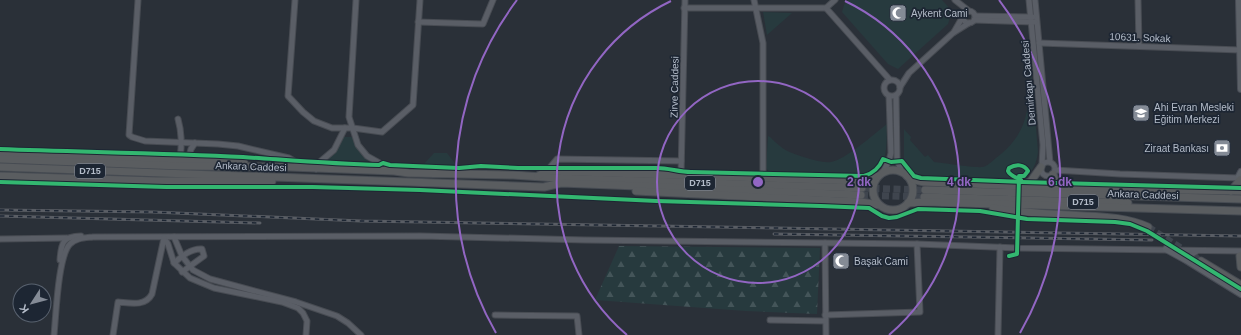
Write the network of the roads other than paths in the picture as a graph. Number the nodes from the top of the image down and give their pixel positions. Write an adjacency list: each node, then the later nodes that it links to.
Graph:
1 (138, 0): 38 (street)
2 (295, 0): 36 (street)
3 (356, 0): 37 (street)
4 (420, 0): 21 (street)
5 (493, 0): 21 (street)
6 (684, 0): 14 (street, Zirve Caddesi)
7 (754, 0): 16 (street)
8 (835, 0): 15 (street)
9 (1029, 0): 20 (street, Demirkapı Caddesi)
10 (1035, 0): 20 (street, Demirkapı Caddesi)
11 (1138, 0): 25 (street)
12 (1239, 0): 26 (main road)
13 (956, 1): 17 (street); 18 (street)
14 (684, 8): 16 (street); 43 (street, Zirve Caddesi)
15 (826, 8): 16 (street); 27 (street)
16 (756, 9): 59 (street)
17 (969, 11): 18 (street); 19 (street)
18 (962, 16): 22 (street); 23 (street)
19 (974, 18): 20 (street); 22 (street)
20 (1034, 20): 24 (street, Demirkapı Caddesi); 46 (street, Demirkapı Caddesi)
21 (418, 22): 37 (street)
22 (969, 23): 23 (street)
23 (953, 33): 28 (street)
24 (1039, 43): 25 (street, 10631. Sokak); 44 (street, Demirkapı Caddesi)
25 (1139, 46): 26 (street, 10631. Sokak)
26 (1240, 50): 32 (main road)
27 (880, 69): 29 (street); 30 (street)
28 (909, 73): 29 (street); 31 (street)
29 (892, 80): 30 (street); 31 (street)
30 (885, 84): 34 (street)
31 (900, 87): 33 (street)
32 (1241, 89)
33 (896, 95): 34 (street); 54 (street)
34 (890, 96): 53 (street)
35 (178, 119): 38 (street)
36 (345, 128): 37 (street); 49 (street)
37 (353, 128): 50 (street)
38 (182, 142): 39 (street); 45 (street)
39 (195, 143): 42 (street); 49 (street)
40 (0, 154): 45 (highway)
41 (0, 159): 45 (highway, Ankara Caddesi / D715)
42 (188, 160): 45 (highway); 48 (highway)
43 (681, 160): 51 (street); 55 (street, Zirve Caddesi)
44 (1050, 162): 46 (street); 52 (street)
45 (180, 166): 47 (highway, Ankara Caddesi / D715); 48 (highway, Ankara Caddesi / D715); 60 (highway, Ankara Caddesi / D715)
46 (1042, 166): 52 (street); 61 (highway)
47 (0, 167)
48 (290, 167): 49 (highway, Ankara Caddesi / D715)
49 (313, 169): 50 (highway, Ankara Caddesi / D715)
50 (394, 171): 57 (highway, Ankara Caddesi / D715)
51 (548, 171): 55 (highway, D715); 57 (highway, D715)
52 (1054, 172): 58 (street); 63 (highway)
53 (880, 174): 54 (highway); 59 (highway, D715); 71 (highway)
54 (905, 174): 61 (highway); 69 (highway)
55 (681, 175): 59 (highway, D715)
56 (0, 176): 60 (highway)
57 (538, 176): 62 (highway, Ankara Caddesi / D715)
58 (1240, 176): 65 (highway)
59 (763, 177)
60 (326, 179): 62 (highway, Ankara Caddesi / D715)
61 (1023, 186): 63 (highway)
62 (544, 187): 71 (highway)
63 (1061, 188): 64 (highway)
64 (1117, 189): 65 (highway); 67 (highway)
65 (1231, 191): 66 (highway)
66 (1241, 191)
67 (1176, 197): 68 (highway, Ankara Caddesi / D715); 72 (highway, Ankara Caddesi / D715)
68 (1241, 199)
69 (908, 203): 70 (highway); 71 (highway)
70 (972, 204): 73 (highway); 74 (highway)
71 (879, 205)
72 (1241, 207)
73 (1241, 211)
74 (1148, 228)
75 (93, 237): 76 (street); 77 (street); 90 (street)
76 (67, 238): 79 (street); 90 (street)
77 (164, 238): 78 (street); 88 (street); 100 (street)
78 (174, 238): 80 (street); 86 (street)
79 (0, 240)
80 (825, 243): 81 (street); 97 (street)
81 (917, 244): 82 (street); 97 (street)
82 (1000, 247): 83 (street); 105 (street)
83 (1166, 249): 84 (street); 89 (main road)
84 (1200, 250): 85 (street); 89 (street)
85 (1241, 254): 92 (highway)
86 (182, 256): 88 (street); 91 (street); 91 (street)
87 (1201, 260): 94 (highway)
88 (174, 263): 93 (street)
89 (1194, 264): 95 (main road)
90 (61, 266): 99 (street)
91 (190, 266): 93 (street); 102 (street)
92 (1241, 267)
93 (182, 272): 101 (street)
94 (1241, 285)
95 (1241, 294)
96 (495, 315): 103 (street)
97 (825, 318): 98 (street); 104 (street)
98 (770, 320)
99 (54, 335)
100 (113, 335)
101 (306, 335)
102 (361, 335)
103 (579, 335)
104 (826, 335)
105 (998, 335)

